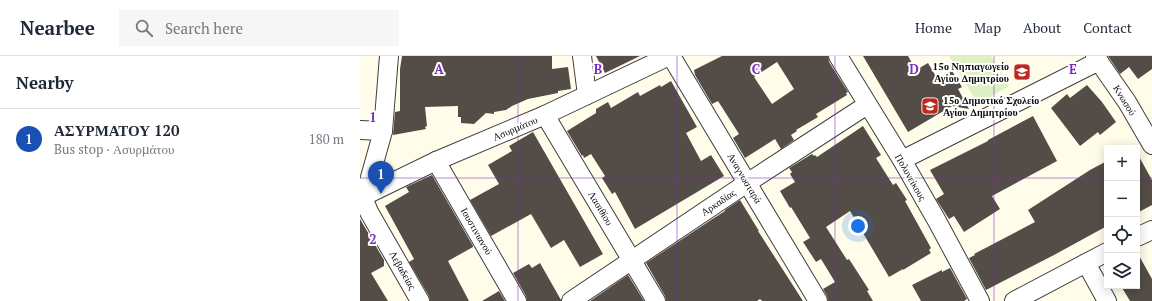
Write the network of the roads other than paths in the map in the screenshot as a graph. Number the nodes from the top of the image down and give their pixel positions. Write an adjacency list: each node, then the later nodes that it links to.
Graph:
1 (389, 56): 10 (street)
2 (582, 56): 6 (street)
3 (670, 56): 6 (street, Ασυρμάτου); 14 (street, Αναγνωσταρά)
4 (838, 56): 7 (street, Πολυνείκους)
5 (1097, 59): 11 (street, Κνωσού); 12 (street)
6 (587, 95): 8 (street, Ασυρμάτου)
7 (867, 105): 12 (street, Πολυνείκους); 14 (street, Αρκαδίας)
8 (545, 115): 13 (street, Ασυρμάτου); 19 (street, Λασιθίου)
9 (360, 130): 10 (street)
10 (383, 131): 15 (street)
11 (1152, 145)
12 (902, 160): 26 (street, Πολυνείκους)
13 (436, 161): 15 (street, Ασυρμάτου); 22 (street, Ιουστινιανού)
14 (747, 183): 19 (street, Αρκαδίας); 25 (street, Αναγνωσταρά)
15 (361, 198): 21 (street, Λεβαδείας)
16 (1152, 230): 17 (street)
17 (1140, 236)
18 (1105, 253): 20 (street)
19 (632, 259): 23 (street, Αρκαδίας); 24 (street, Λασιθίου)
20 (1086, 263): 27 (street); 28 (street)
21 (420, 301)
22 (517, 301)
23 (571, 301)
24 (656, 301)
25 (818, 301)
26 (980, 301)
27 (1014, 301)
28 (1107, 301)

